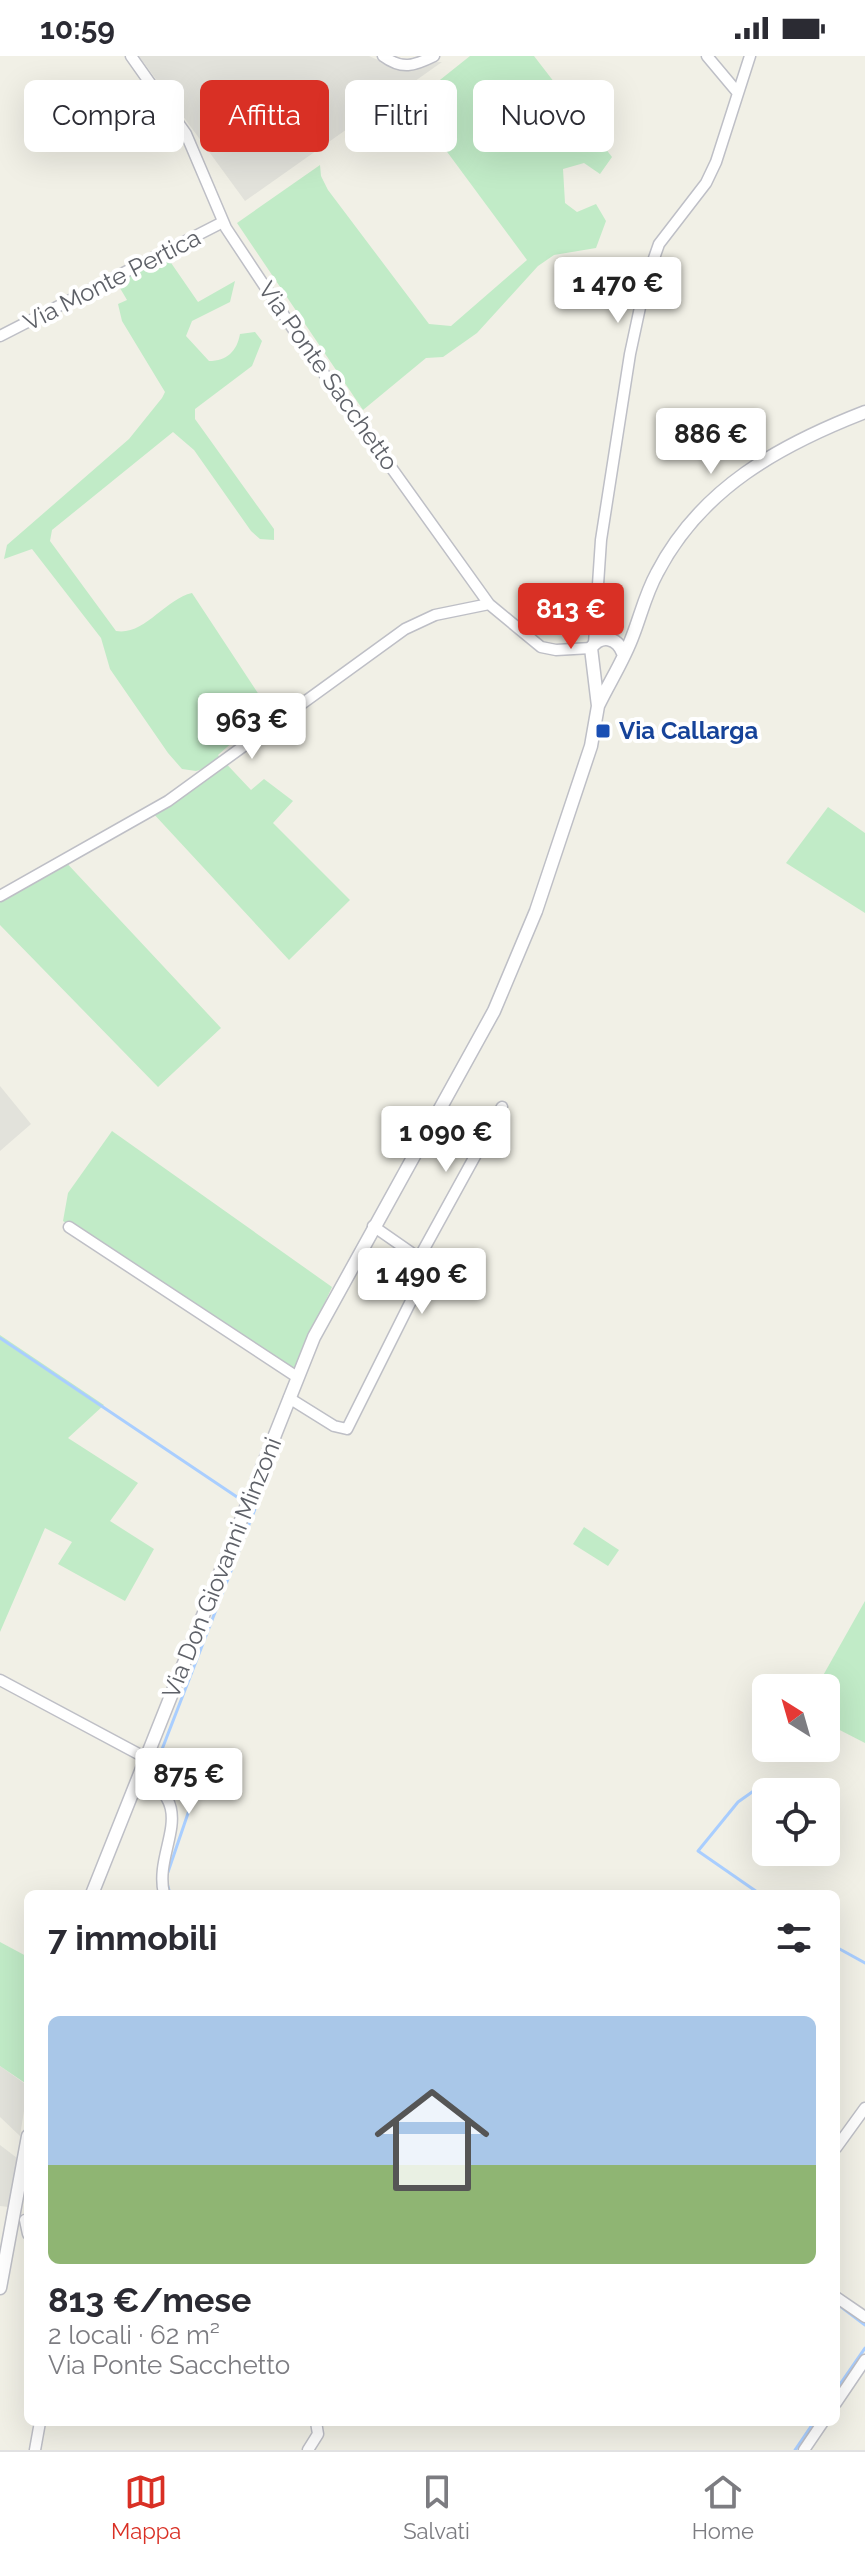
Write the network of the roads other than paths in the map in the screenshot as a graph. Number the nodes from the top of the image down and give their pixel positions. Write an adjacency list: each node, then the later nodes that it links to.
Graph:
1 (131, 56): 7 (street, Via Ponte Sacchetto)
2 (383, 56): 3 (street)
3 (434, 56)
4 (707, 56): 6 (street)
5 (750, 56): 6 (street)
6 (738, 93): 11 (street)
7 (223, 222): 8 (street, Via Monte Pertica); 10 (street, Via Ponte Sacchetto)
8 (0, 336)
9 (865, 412): 12 (street)
10 (489, 604): 15 (street, Via Ponte Sacchetto); 18 (street)
11 (595, 622): 13 (street); 15 (street)
12 (636, 622): 13 (street); 14 (street)
13 (611, 640): 14 (street); 15 (street)
14 (623, 653): 16 (street)
15 (592, 654): 16 (street); 17 (street)
16 (616, 669): 17 (street)
17 (598, 706): 20 (street, Via Don Giovanni Minzoni)
18 (0, 896)
19 (502, 1107): 22 (street)
20 (373, 1226): 22 (street); 23 (street, Via Don Giovanni Minzoni)
21 (69, 1227): 23 (street)
22 (419, 1258): 24 (street)
23 (297, 1377): 24 (street, Via Don Giovanni Minzoni)
24 (289, 1398): 26 (street, Via Don Giovanni Minzoni)
25 (0, 1680): 26 (street)
26 (146, 1758): 27 (street, Via Don Giovanni Minzoni)
27 (139, 1775): 28 (street, Via Don Giovanni Minzoni); 29 (street)
28 (94, 1890)
29 (163, 1890)
30 (865, 2108): 31 (street)
31 (840, 2142)
32 (23, 2218): 33 (street)
33 (0, 2288)
34 (840, 2300): 35 (street)
35 (865, 2317)
36 (865, 2360): 37 (street)
37 (840, 2397)
38 (39, 2426): 41 (street)
39 (317, 2426): 42 (street)
40 (820, 2426): 43 (street)
41 (35, 2450)
42 (308, 2450)
43 (804, 2450)

